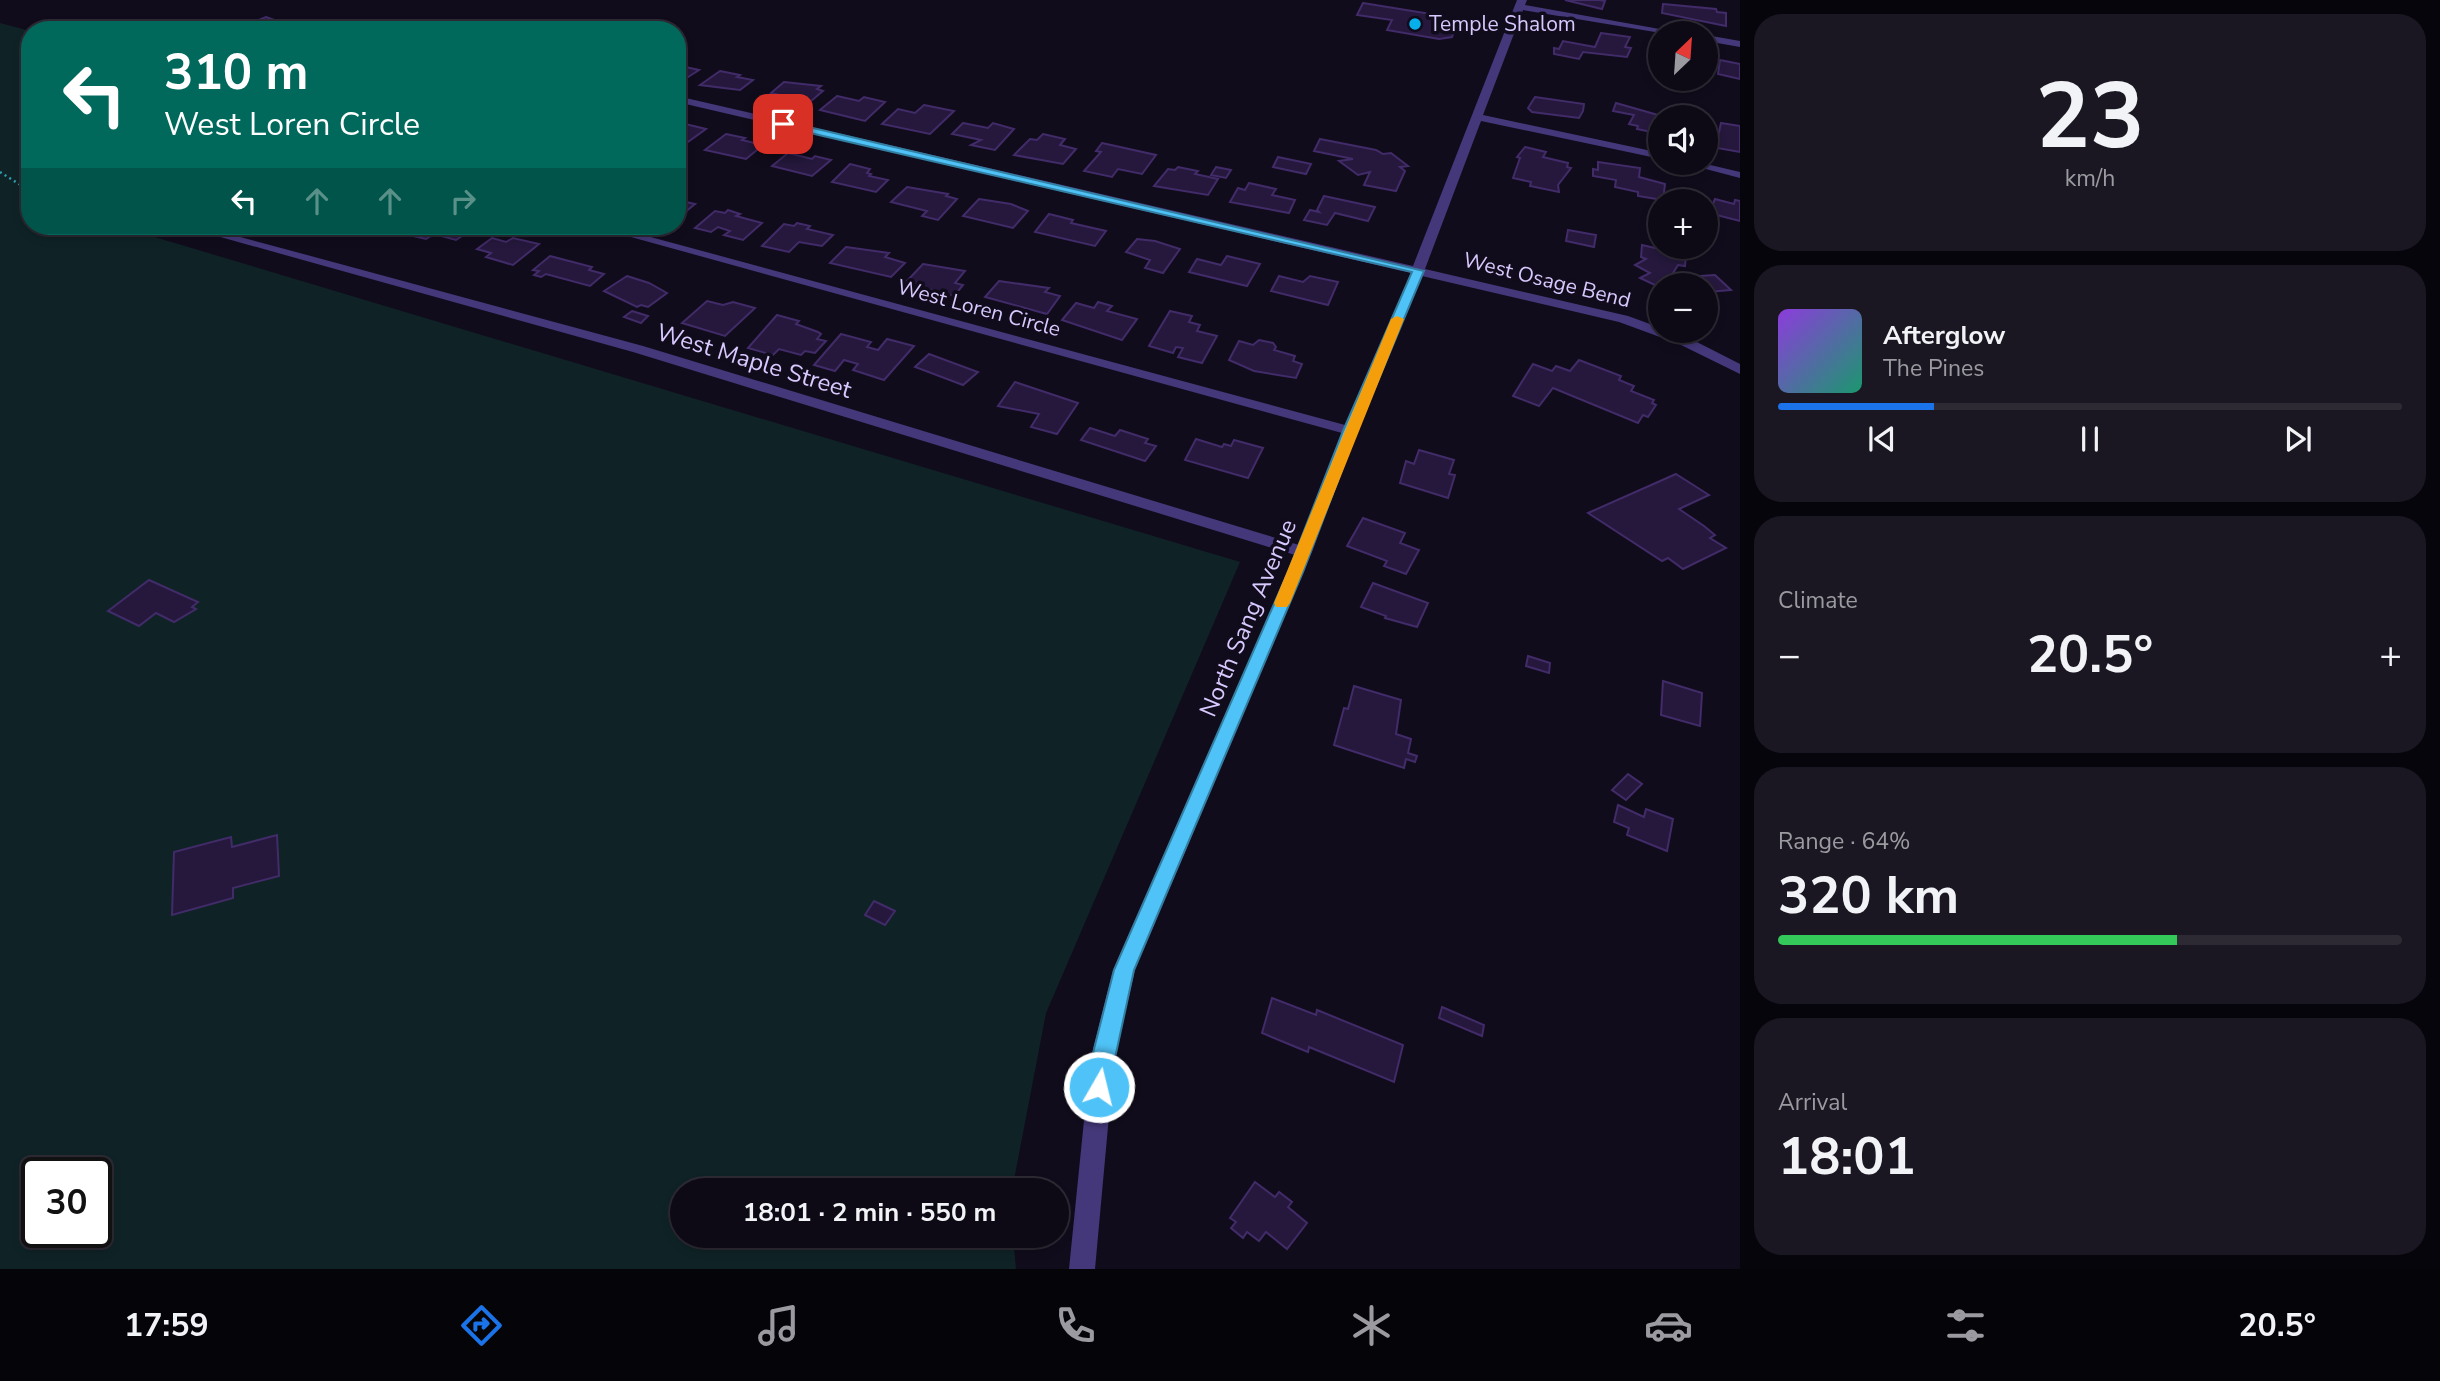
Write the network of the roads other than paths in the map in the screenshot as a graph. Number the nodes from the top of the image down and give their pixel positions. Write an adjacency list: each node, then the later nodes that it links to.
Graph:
1 (1520, 4): 2 (street); 6 (street, North Sang Avenue)
2 (1648, 28)
3 (1718, 40): 4 (street)
4 (1740, 44)
5 (686, 101): 12 (street)
6 (1477, 117): 7 (street); 12 (street, North Sang Avenue)
7 (1648, 153)
8 (1718, 170): 9 (street)
9 (1740, 175)
10 (220, 235): 15 (street, West Maple Street)
11 (630, 235): 14 (street, West Loren Circle)
12 (1418, 271): 13 (street, West Osage Bend); 14 (street, North Sang Avenue)
13 (1740, 370)
14 (1350, 431): 15 (street, North Sang Avenue)
15 (1304, 552): 16 (street, North Sang Avenue)
16 (1082, 1269)

